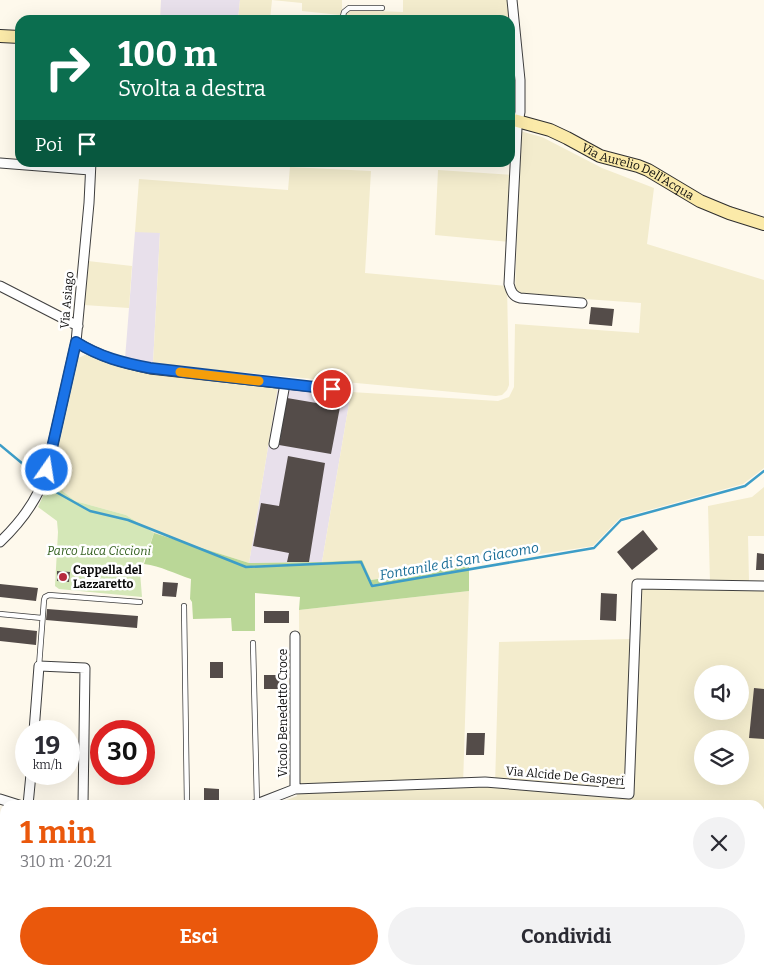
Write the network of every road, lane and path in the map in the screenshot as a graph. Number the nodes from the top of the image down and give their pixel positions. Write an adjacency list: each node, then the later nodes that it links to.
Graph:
1 (512, 0): 4 (street)
2 (382, 8): 3 (lane)
3 (343, 15)
4 (514, 15)
5 (515, 30): 8 (street)
6 (0, 36): 7 (street)
7 (15, 37)
8 (515, 119)
9 (515, 120): 14 (street, Via Aurelio Dell'Acqua)
10 (0, 164): 11 (street)
11 (15, 164)
12 (91, 167): 17 (street, Via Asiago)
13 (513, 167): 16 (street)
14 (764, 224)
15 (0, 286): 17 (street)
16 (582, 303)
17 (78, 326): 18 (street, Via Asiago)
18 (76, 342): 19 (street); 22 (street, Via Asiago)
19 (285, 384): 20 (street); 21 (street)
20 (332, 389)
21 (274, 444)
22 (0, 542)
23 (764, 586): 33 (street, Via Alcide De Gasperi)
24 (140, 602): 27 (lane)
25 (184, 606): 36 (lane)
26 (0, 614): 27 (lane)
27 (42, 618): 30 (lane)
28 (295, 636): 33 (street, Vicolo Benedetto Croce)
29 (253, 644): 37 (lane)
30 (39, 666): 31 (street); 35 (street)
31 (35, 720)
32 (30, 785): 34 (street)
33 (295, 789): 38 (street, Via Alcide De Gasperi)
34 (28, 800)
35 (84, 800)
36 (186, 800)
37 (255, 800)
38 (266, 800)

